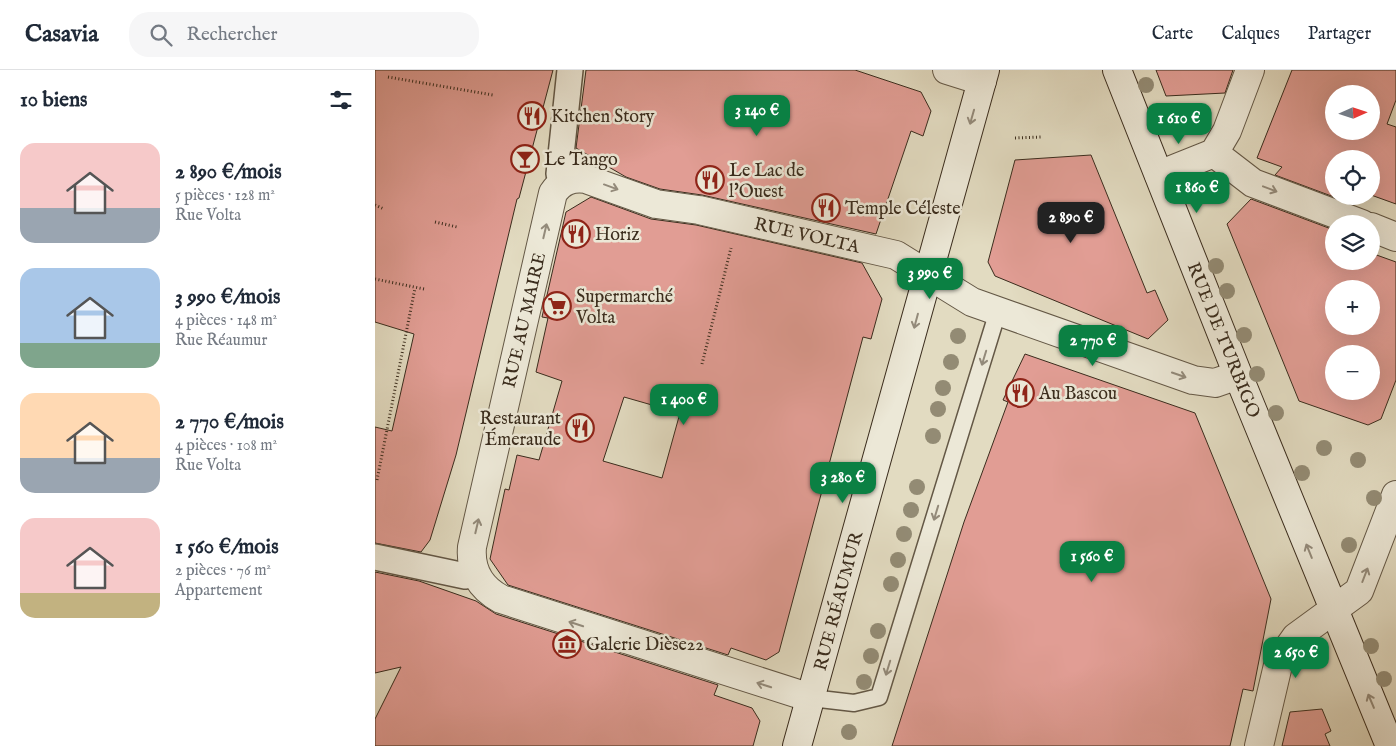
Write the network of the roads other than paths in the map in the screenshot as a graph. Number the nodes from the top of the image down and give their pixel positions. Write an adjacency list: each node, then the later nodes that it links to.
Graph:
1 (570, 70): 8 (street)
2 (947, 70): 5 (street)
3 (1117, 70): 7 (street, RUE DE TURBIGO)
4 (1250, 70): 6 (street)
5 (983, 76): 12 (street, RUE RÉAUMUR, one-way to 12)
6 (1214, 153): 7 (street); 9 (street, one-way to 9)
7 (1159, 175): 14 (street, RUE DE TURBIGO)
8 (564, 182): 12 (street, RUE VOLTA, one-way to 12); 17 (street, RUE AU MAIRE, one-way to 8)
9 (1339, 215)
10 (1380, 231): 11 (street)
11 (1396, 237)
12 (929, 274): 13 (street, RUE VOLTA); 19 (street, RUE RÉAUMUR, one-way to 19)
13 (998, 311): 14 (street, RUE VOLTA, one-way to 14); 19 (lane, one-way to 19)
14 (1238, 375): 18 (street, RUE DE TURBIGO, one-way to 14)
15 (1396, 495): 18 (street, one-way to 15)
16 (375, 557): 17 (street)
17 (474, 574): 19 (street, one-way to 17)
18 (1333, 610): 21 (street); 22 (street, RUE DE TURBIGO, one-way to 18)
19 (811, 698): 20 (street, RUE RÉAUMUR)
20 (797, 746)
21 (1259, 746)
22 (1390, 746)

